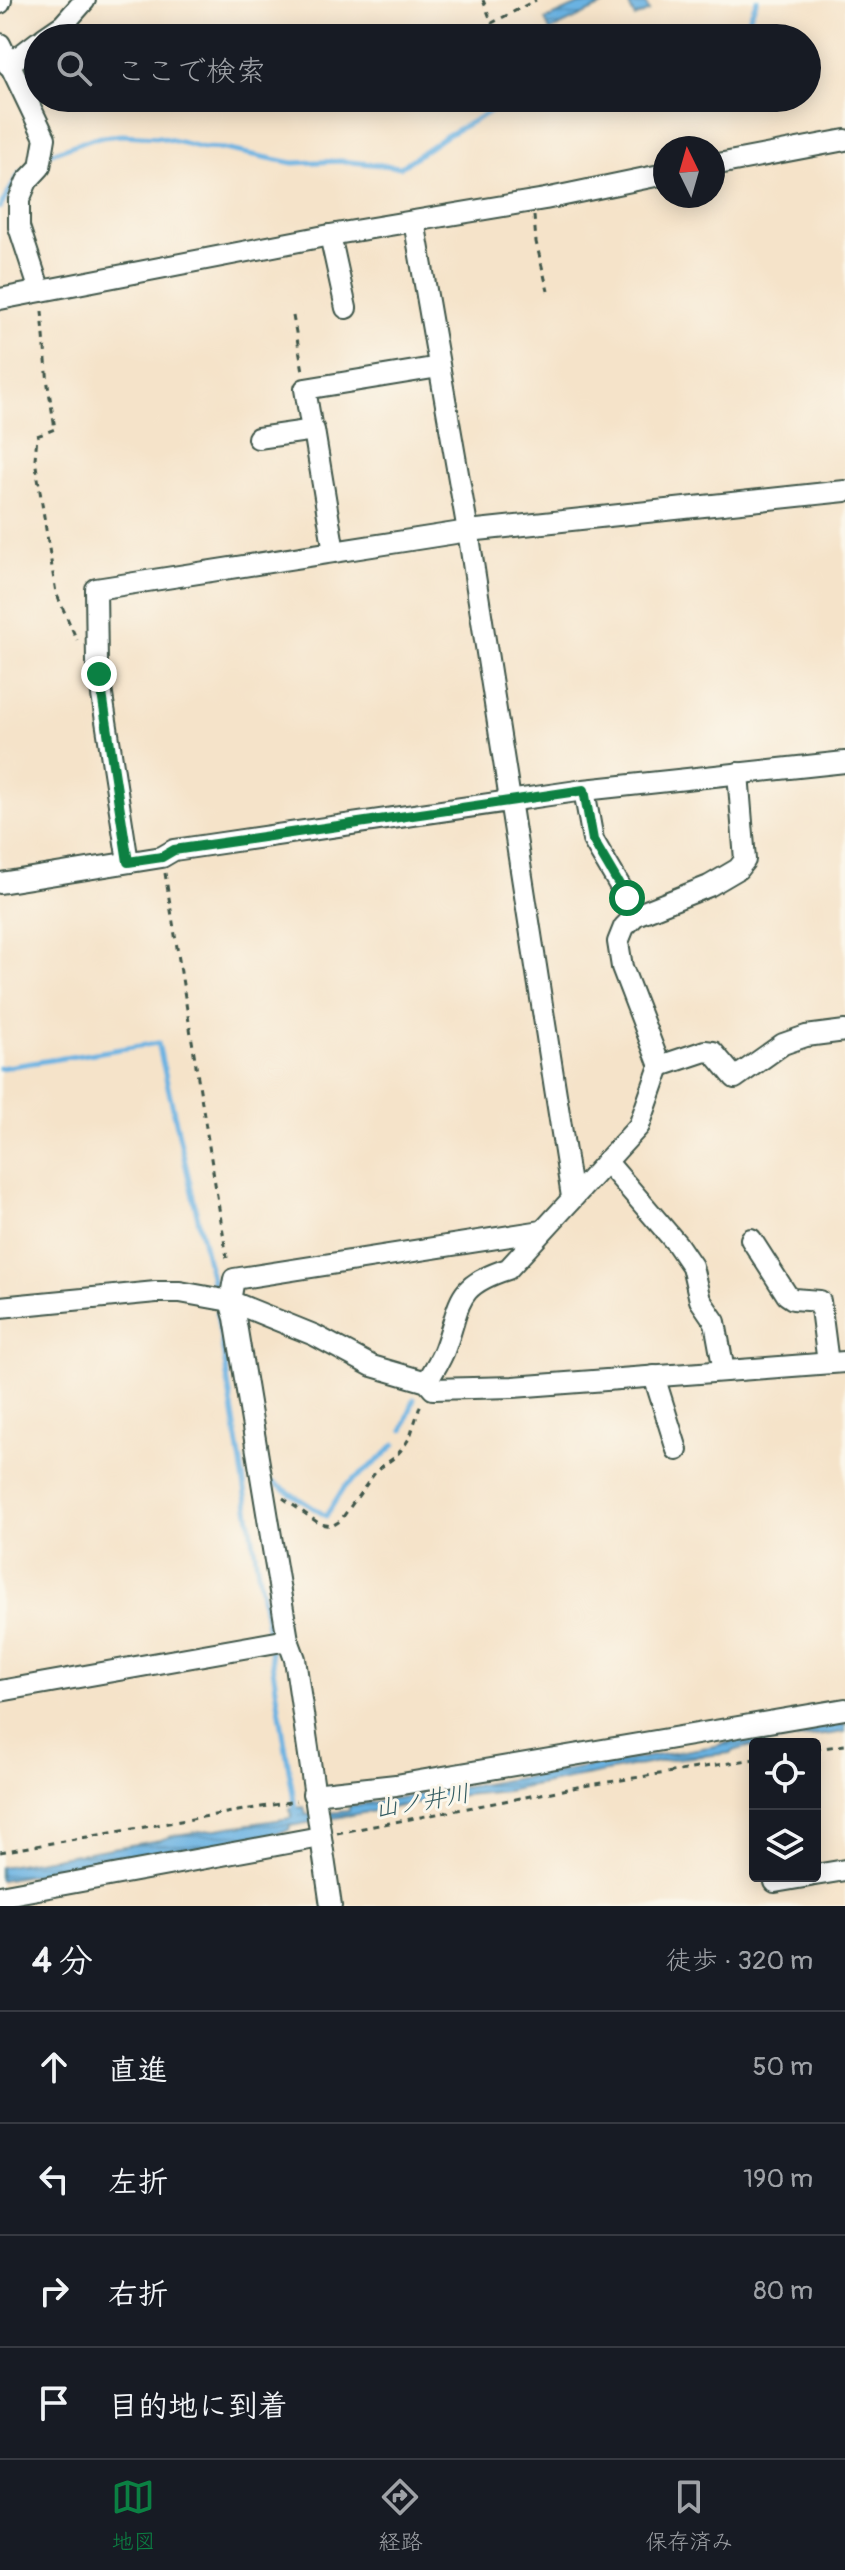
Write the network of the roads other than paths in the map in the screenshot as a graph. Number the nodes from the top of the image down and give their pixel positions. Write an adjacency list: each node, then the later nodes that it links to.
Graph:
1 (85, 0): 2 (street)
2 (64, 24)
3 (0, 44): 5 (street)
4 (24, 53): 5 (street)
5 (8, 65): 6 (street)
6 (24, 97)
7 (32, 112): 13 (street)
8 (845, 140): 9 (street)
9 (725, 163)
10 (653, 176): 11 (street)
11 (414, 221): 12 (street); 16 (street)
12 (330, 235): 13 (street); 15 (street)
13 (40, 291): 14 (street)
14 (0, 299)
15 (346, 308)
16 (439, 367): 17 (street); 20 (street)
17 (312, 430): 18 (street); 21 (street)
18 (258, 438)
19 (845, 491): 20 (street)
20 (468, 531): 21 (street); 25 (street)
21 (334, 552): 26 (street)
22 (845, 762): 23 (street)
23 (738, 773): 24 (street); 28 (street)
24 (584, 790): 25 (street); 28 (street)
25 (508, 800): 26 (street); 32 (street)
26 (128, 862): 27 (street)
27 (0, 883)
28 (632, 918): 30 (street)
29 (845, 1031): 30 (street)
30 (660, 1066): 31 (street)
31 (606, 1161): 32 (street); 38 (street)
32 (572, 1197): 33 (street)
33 (542, 1231): 35 (street); 40 (street)
34 (751, 1239): 37 (street)
35 (230, 1301): 36 (street); 40 (street); 42 (street)
36 (0, 1307)
37 (836, 1362): 38 (street)
38 (724, 1371): 39 (street)
39 (654, 1376): 40 (street); 41 (street)
40 (427, 1382)
41 (677, 1450)
42 (288, 1640): 43 (street); 45 (street)
43 (0, 1691)
44 (845, 1709): 45 (street)
45 (313, 1796): 46 (street)
46 (320, 1837): 49 (street); 50 (street)
47 (845, 1870): 48 (street)
48 (821, 1874)
49 (0, 1896)
50 (331, 1906)

